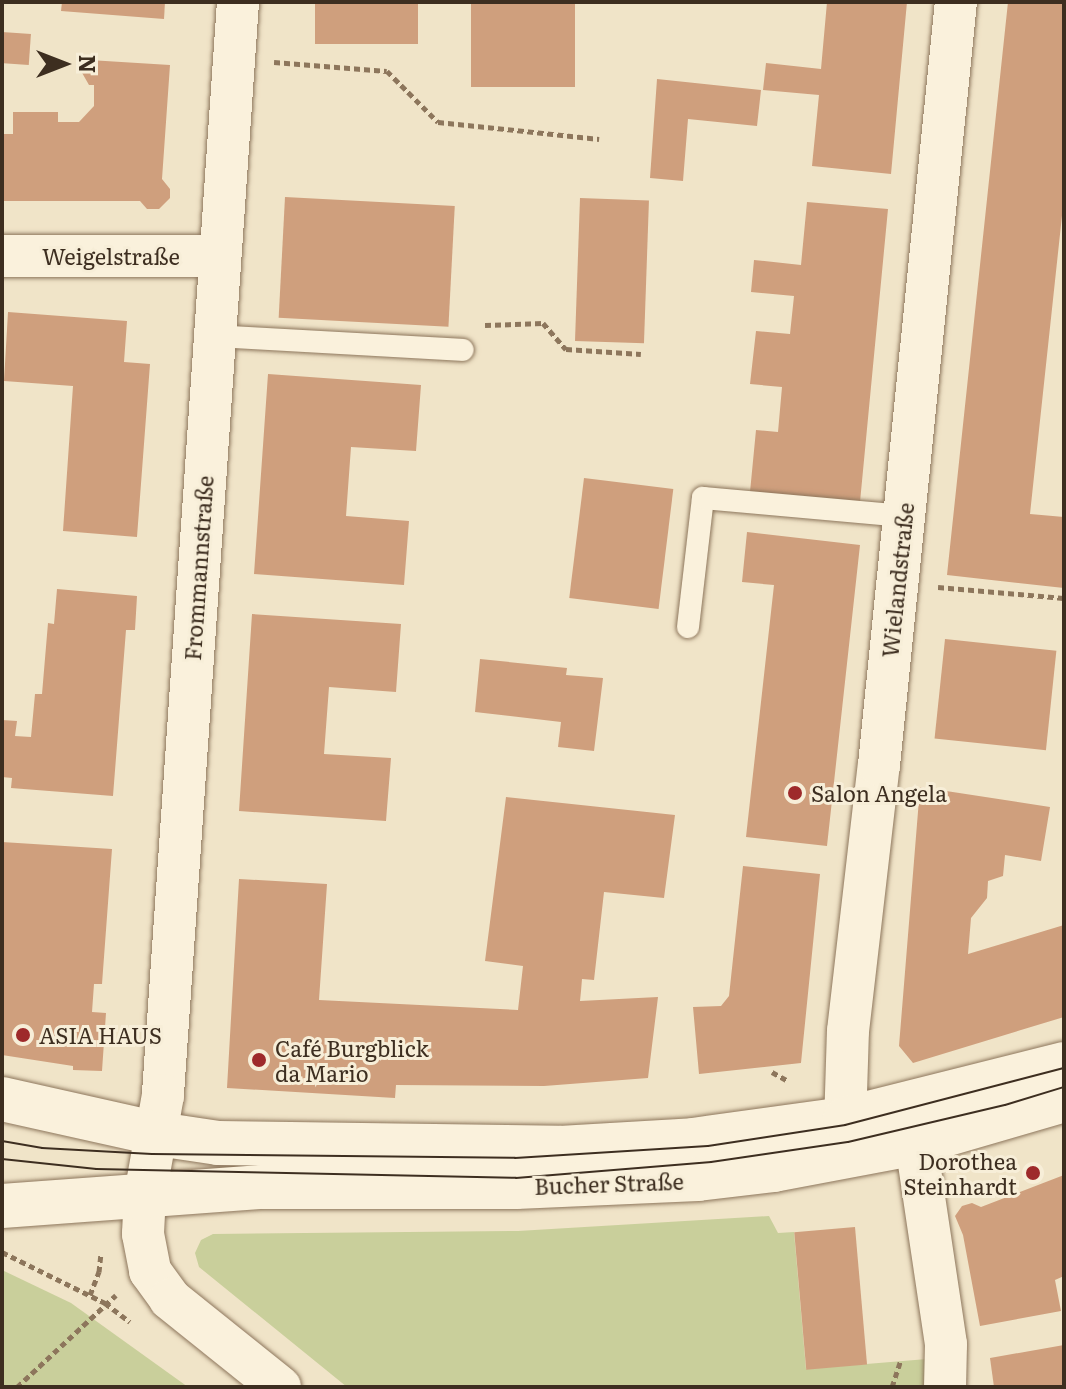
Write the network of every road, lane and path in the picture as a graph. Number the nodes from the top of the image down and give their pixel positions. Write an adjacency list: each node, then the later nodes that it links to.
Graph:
1 (238, 2): 3 (street, Frommannstraße)
2 (956, 2): 10 (street, Wielandstraße)
3 (234, 59): 4 (path); 6 (street, Frommannstraße)
4 (599, 139)
5 (2, 256): 6 (street, Weigelstraße)
6 (219, 256): 7 (street, Frommannstraße)
7 (214, 336): 8 (lane); 18 (street, Frommannstraße)
8 (457, 349): 9 (path)
9 (641, 354)
10 (904, 516): 11 (street, Wielandstraße); 13 (lane)
11 (897, 583): 12 (path); 19 (street, Wielandstraße)
12 (1064, 598)
13 (688, 627)
14 (1064, 1064): 17 (main road, Bucher Straße)
15 (2, 1099): 18 (main road, Bucher Straße)
16 (1064, 1100): 17 (main road, Bucher Straße)
17 (914, 1124): 19 (main road, Bucher Straße); 25 (street)
18 (158, 1134): 19 (main road, Bucher Straße); 20 (street, Frommannstraße)
19 (848, 1138): 20 (main road, Bucher Straße)
20 (145, 1195): 21 (main road, Bucher Straße); 24 (street, Frommannstraße)
21 (2, 1206)
22 (2, 1251): 23 (path)
23 (17, 1387)
24 (280, 1387)
25 (945, 1387)

